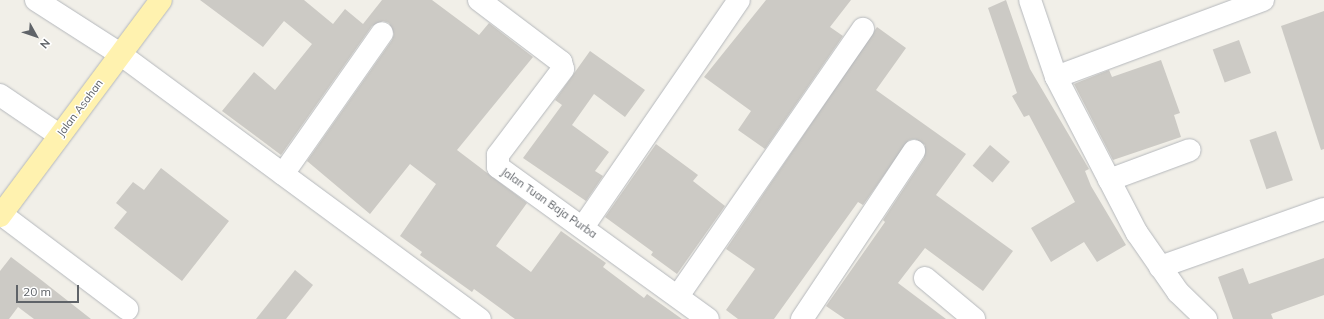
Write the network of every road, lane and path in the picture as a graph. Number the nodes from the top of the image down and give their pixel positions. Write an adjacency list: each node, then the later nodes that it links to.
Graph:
1 (36, 0): 9 (street)
2 (161, 0): 9 (main road, Jalan Asahan)
3 (479, 0): 19 (street, Jalan Tuan Baja Purba)
4 (739, 0): 19 (street)
5 (1030, 0): 10 (street)
6 (1263, 0): 10 (street)
7 (863, 29): 22 (street)
8 (382, 33): 15 (street)
9 (120, 54): 12 (main road, Jalan Asahan); 15 (street)
10 (1056, 77): 16 (street)
11 (0, 95): 12 (street)
12 (59, 135): 18 (main road, Jalan Asahan)
13 (1190, 150): 16 (street)
14 (914, 151): 26 (street)
15 (284, 174): 24 (street)
16 (1110, 180): 20 (street)
17 (1324, 208): 20 (street)
18 (1, 215): 23 (street)
19 (583, 227): 22 (street, Jalan Tuan Baja Purba)
20 (1160, 267): 28 (street)
21 (925, 278): 27 (street)
22 (678, 296): 25 (street, Jalan Tuan Baja Purba)
23 (127, 309)
24 (480, 319)
25 (708, 319)
26 (802, 319)
27 (974, 319)
28 (1206, 319)

